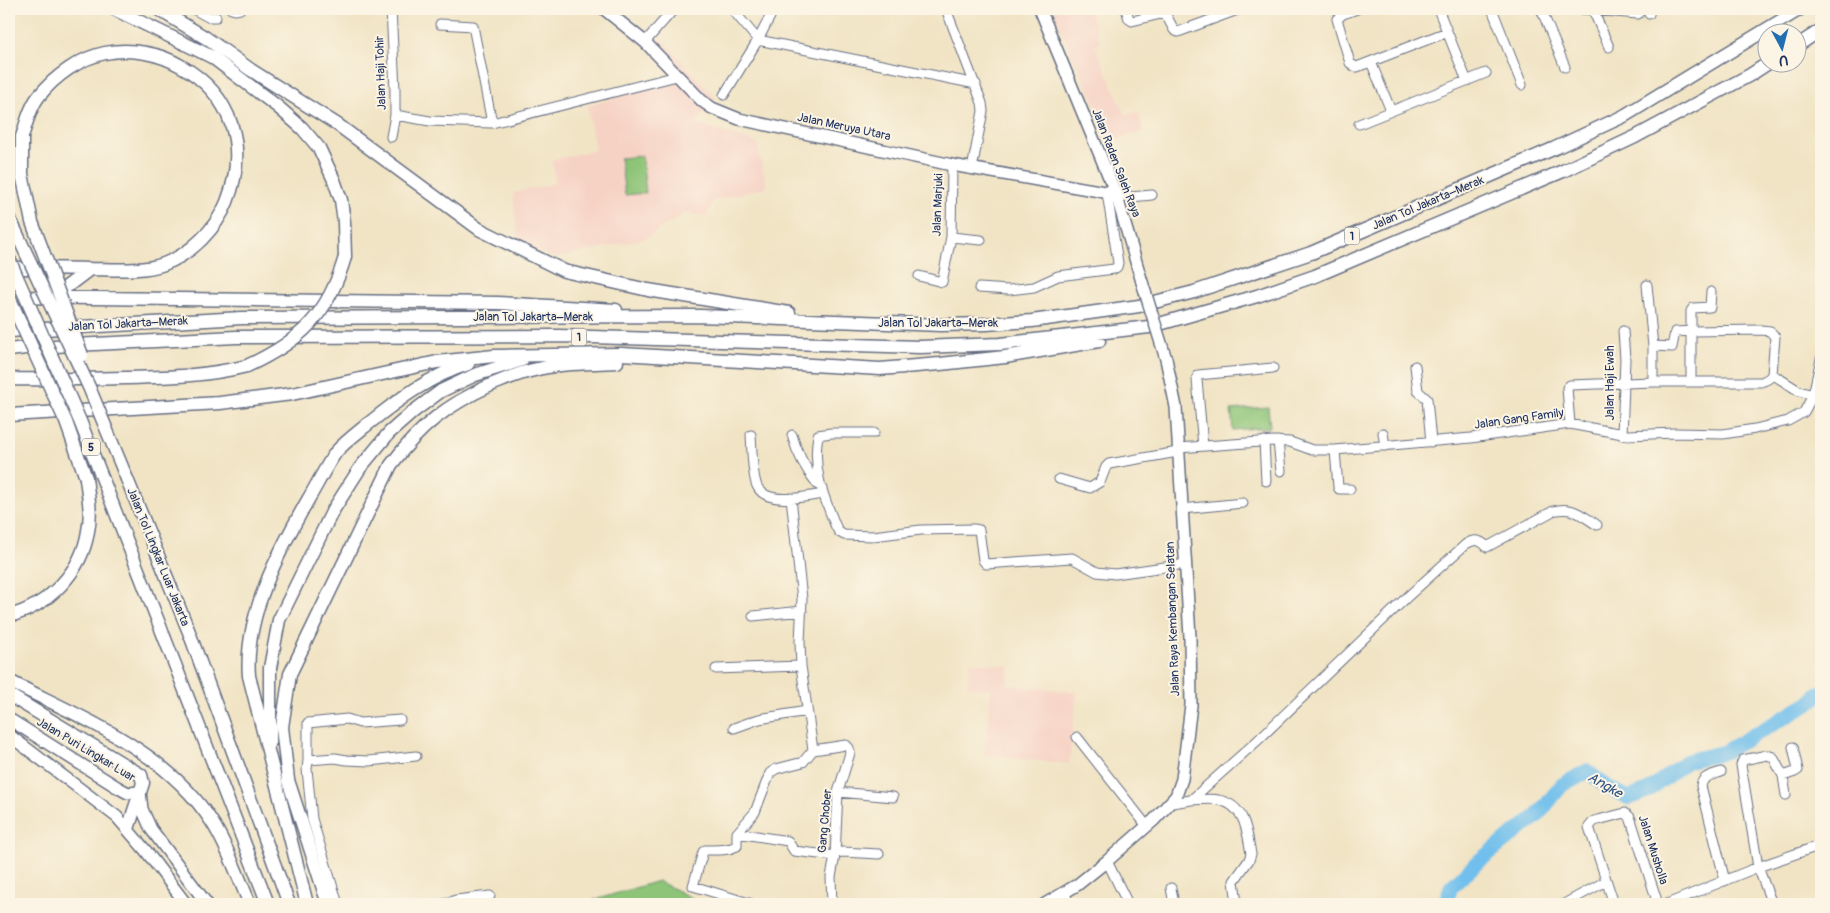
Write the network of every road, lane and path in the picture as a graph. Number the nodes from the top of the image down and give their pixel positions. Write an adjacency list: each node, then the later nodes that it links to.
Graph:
1 (114, 9): 77 (highway, bridge)
2 (158, 9): 62 (highway)
3 (193, 9): 23 (street)
4 (231, 9): 5 (street)
5 (240, 9)
6 (391, 9): 41 (street, Jalan Haji Tohir)
7 (604, 9): 29 (main road, Jalan Meruya Utara)
8 (674, 9): 29 (street)
9 (732, 9): 28 (street)
10 (774, 9): 28 (street)
11 (946, 9): 37 (street)
12 (1040, 9): 47 (main road, Jalan Raden Saleh Raya)
13 (1126, 9): 14 (street)
14 (1240, 9)
15 (1357, 9): 31 (street)
16 (1438, 9): 26 (street)
17 (1492, 9): 38 (street)
18 (1541, 9): 32 (street)
19 (1581, 9): 21 (street)
20 (1800, 9): 62 (highway, Jalan Tol Jakarta–Merak / 1)
21 (1593, 10): 22 (street); 30 (street)
22 (1638, 14)
23 (216, 17)
24 (440, 24): 42 (street)
25 (1821, 30): 27 (highway)
26 (1446, 32): 31 (street); 36 (street)
27 (1808, 38)
28 (758, 40): 37 (street); 39 (street)
29 (645, 42): 35 (main road, Jalan Meruya Utara)
30 (1609, 47)
31 (1371, 62): 40 (street)
32 (1565, 66)
33 (1758, 70): 63 (highway, Jalan Tol Jakarta–Merak / 1)
34 (1486, 73): 36 (street)
35 (677, 76): 42 (street); 45 (main road, Jalan Meruya Utara)
36 (1467, 81): 40 (street)
37 (976, 84): 46 (street)
38 (1522, 85)
39 (724, 95)
40 (1390, 112): 43 (street)
41 (394, 115): 42 (street); 44 (street, Jalan Haji Tohir)
42 (492, 123)
43 (1359, 124)
44 (391, 136)
45 (952, 165): 46 (main road, Jalan Meruya Utara); 50 (street, Jalan Marjuki)
46 (972, 169): 47 (main road, Jalan Meruya Utara)
47 (1112, 193): 48 (street); 57 (street); 72 (main road, Jalan Raden Saleh Raya, bridge)
48 (1152, 195)
49 (9, 217): 81 (highway, Jalan Tol Lingkar Luar Jakarta / 5, bridge)
50 (951, 237): 51 (street); 55 (street, Jalan Marjuki)
51 (981, 240)
52 (9, 259): 148 (highway, Jalan Tol Lingkar Luar Jakarta / 5, bridge)
53 (9, 268): 54 (highway)
54 (90, 269): 60 (highway); 81 (highway, bridge)
55 (919, 276)
56 (1647, 285): 67 (street)
57 (979, 288)
58 (1711, 292): 66 (street)
59 (9, 297): 60 (highway); 108 (highway, bridge)
60 (53, 297): 61 (highway)
61 (700, 316): 62 (highway, Jalan Tol Jakarta–Merak / 1); 64 (highway, Jalan Tol Jakarta–Merak / 1)
62 (830, 320)
63 (1149, 327): 68 (highway, Jalan Tol Jakarta–Merak / 1); 71 (highway)
64 (9, 331)
65 (1622, 331): 80 (street, Jalan Haji Ewah)
66 (1692, 331): 67 (street); 76 (street); 79 (street)
67 (1653, 346): 78 (street)
68 (9, 350)
69 (546, 354): 70 (highway); 71 (highway); 122 (highway)
70 (494, 356): 83 (highway); 122 (highway)
71 (670, 356): 156 (highway)
72 (1166, 359): 95 (main road, Jalan Raya Kembangan Selatan)
73 (1821, 359): 82 (street, Jalan Gang Family)
74 (1416, 366): 92 (street)
75 (1273, 368): 93 (street)
76 (1772, 374): 79 (street); 82 (street)
77 (9, 378)
78 (1653, 382): 79 (street); 80 (street)
79 (1692, 382)
80 (1624, 383): 84 (street); 89 (street, Jalan Haji Ewah)
81 (89, 387): 154 (highway, Jalan Tol Lingkar Luar Jakarta / 5, bridge)
82 (1813, 394): 89 (street, Jalan Gang Family)
83 (9, 414)
84 (1570, 424): 89 (street, Jalan Gang Family); 92 (street, Jalan Gang Family)
85 (874, 433): 101 (street)
86 (1383, 433): 94 (street)
87 (751, 435): 102 (street)
88 (792, 435): 101 (street)
89 (1622, 435)
90 (1264, 441): 91 (street, Jalan Gang Family); 93 (street, Jalan Gang Family); 99 (street)
91 (1278, 441): 96 (street, Jalan Gang Family); 97 (street)
92 (1431, 442): 94 (street, Jalan Gang Family)
93 (1203, 446): 95 (street, Jalan Gang Family)
94 (1385, 446): 96 (street, Jalan Gang Family)
95 (1178, 450): 98 (street, Jalan Gang Family); 104 (main road, Jalan Raya Kembangan Selatan)
96 (1334, 450): 100 (street)
97 (1282, 472)
98 (1059, 479)
99 (1266, 481)
100 (1350, 489)
101 (822, 491): 102 (street); 106 (street)
102 (791, 498): 107 (street)
103 (1244, 503): 104 (street)
104 (1182, 508): 106 (main road, Jalan Raya Kembangan Selatan)
105 (1597, 525): 133 (street)
106 (1186, 564): 134 (main road, Jalan Raya Kembangan Selatan)
107 (802, 611): 109 (street); 110 (street)
108 (9, 616)
109 (753, 616)
110 (801, 666): 111 (street); 114 (street)
111 (716, 668)
112 (9, 681): 153 (highway)
113 (9, 695): 128 (highway)
114 (807, 712): 117 (street); 121 (street)
115 (9, 719): 127 (main road, Jalan Puri Lingkar Luar)
116 (400, 720): 124 (street)
117 (734, 728)
118 (9, 735): 132 (main road)
119 (1077, 736): 135 (street)
120 (1793, 747): 126 (street)
121 (814, 750): 129 (street, Gang Chober); 137 (street)
122 (268, 751): 155 (highway)
123 (416, 756): 124 (street)
124 (308, 760): 157 (street)
125 (1721, 772): 143 (street)
126 (1783, 776): 130 (street); 142 (street)
127 (110, 783): 128 (main road, Jalan Puri Lingkar Luar); 132 (main road)
128 (140, 792): 136 (highway); 152 (main road, Jalan Puri Lingkar Luar)
129 (838, 792): 131 (street); 139 (street, Gang Chober)
130 (1786, 795)
131 (893, 797)
132 (96, 800): 136 (main road)
133 (1191, 800): 134 (street); 150 (street)
134 (1172, 803): 135 (main road, Jalan Raya Kembangan Selatan)
135 (1147, 826): 141 (main road, Jalan Raya Kembangan Selatan)
136 (128, 829): 151 (main road)
137 (737, 833): 139 (street); 159 (street)
138 (1821, 845): 142 (street)
139 (835, 854): 140 (street); 160 (street, Gang Chober)
140 (879, 854)
141 (1108, 861): 147 (main road, Jalan Raya Kembangan Selatan); 162 (street)
142 (1758, 867): 143 (street); 168 (street)
143 (1725, 881): 149 (street)
144 (1606, 882): 164 (street); 165 (street); 166 (street, Jalan Musholla)
145 (1171, 888): 163 (street)
146 (490, 896): 158 (street)
147 (1067, 899): 161 (main road, Jalan Raya Kembangan Selatan)
148 (266, 900)
149 (1680, 902): 167 (street)
150 (1237, 903)
151 (186, 904)
152 (207, 904)
153 (250, 904)
154 (289, 904)
155 (307, 904)
156 (328, 904)
157 (338, 904)
158 (444, 904)
159 (752, 904)
160 (832, 904)
161 (1045, 904)
162 (1128, 904)
163 (1174, 904)
164 (1564, 904)
165 (1614, 904)
166 (1658, 904)
167 (1667, 904)
168 (1772, 904)

